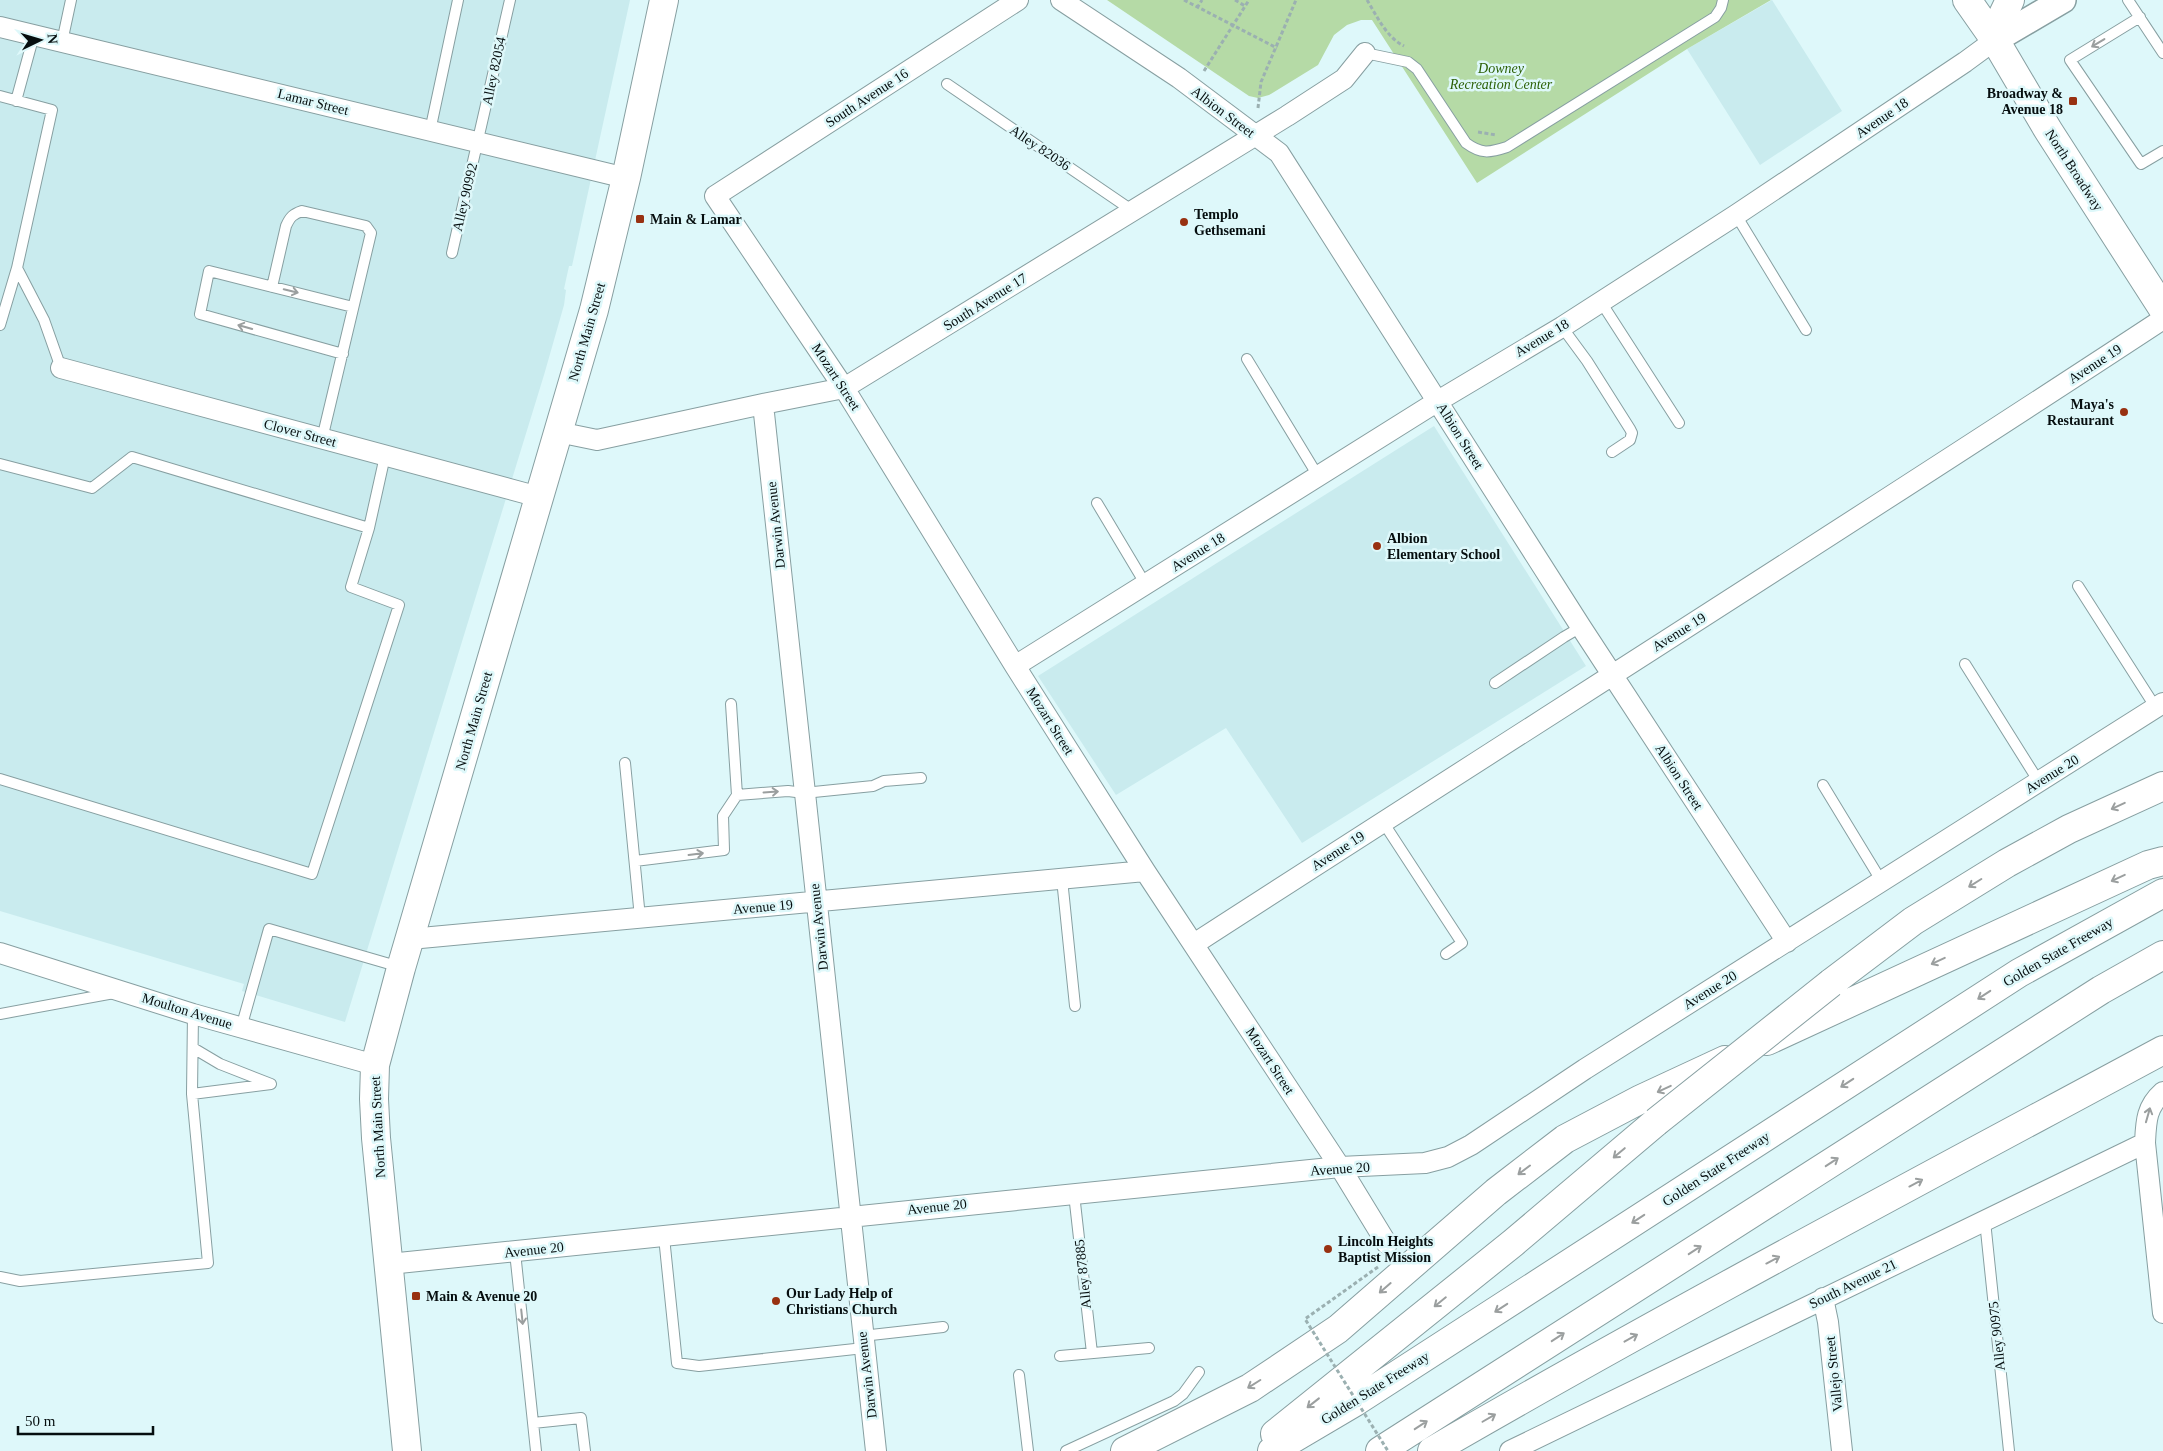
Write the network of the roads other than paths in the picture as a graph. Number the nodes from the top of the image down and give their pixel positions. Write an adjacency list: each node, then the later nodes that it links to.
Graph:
1 (71, 0): 16 (lane)
2 (458, 0): 22 (lane)
3 (510, 0): 24 (lane, Alley 82054)
4 (664, 0): 26 (main road, North Main Street)
5 (1018, 0): 27 (street, South Avenue 16)
6 (1061, 0): 23 (street, Albion Street)
7 (1723, 0): 17 (lane)
8 (1967, 0): 15 (main road, North Broadway)
9 (2010, 0): 15 (main road)
10 (2063, 0): 15 (street, Avenue 18)
11 (2128, 0): 12 (lane)
12 (2140, 17): 18 (lane); 25 (lane, one-way to 25)
13 (0, 27): 14 (street, Lamar Street)
14 (34, 35): 16 (street, Lamar Street); 21 (lane)
15 (1995, 40): 29 (street, Avenue 18); 35 (main road, North Broadway)
16 (62, 42): 22 (street, Lamar Street)
17 (1365, 53): 23 (street, South Avenue 17)
18 (2163, 53)
19 (947, 84): 28 (lane, Alley 82036)
20 (0, 96): 21 (lane)
21 (16, 101): 31 (lane)
22 (430, 130): 24 (street, Lamar Street)
23 (1255, 135): 28 (street, South Avenue 17); 44 (street, Albion Street)
24 (478, 142): 26 (street, Lamar Street); 30 (lane, Alley 90992)
25 (2163, 151)
26 (626, 178): 47 (main road, North Main Street)
27 (715, 196): 43 (street, Mozart Street)
28 (1133, 211): 43 (street, South Avenue 17)
29 (1736, 215): 33 (street, Avenue 18); 39 (lane)
30 (452, 252)
31 (17, 268): 37 (lane); 42 (lane)
32 (272, 287): 34 (lane, one-way to 34); 34 (lane); 40 (lane, one-way to 32)
33 (1600, 302): 38 (street, Avenue 18); 46 (lane)
34 (353, 307): 40 (lane)
35 (2163, 310)
36 (2163, 319): 61 (street, Avenue 19)
37 (0, 325)
38 (1562, 326): 44 (street, Avenue 18); 49 (lane)
39 (1806, 330)
40 (343, 354): 48 (lane)
41 (1247, 359): 52 (lane)
42 (61, 368): 48 (street, Clover Street)
43 (844, 388): 45 (street, South Avenue 17); 60 (street, Mozart Street)
44 (1438, 401): 52 (street, Avenue 18); 58 (street, Albion Street)
45 (763, 404): 47 (street, South Avenue 17); 71 (street, Darwin Avenue)
46 (1679, 423)
47 (558, 432): 53 (main road, North Main Street)
48 (322, 439): 50 (street, Clover Street)
49 (1612, 452)
50 (385, 456): 53 (street, Clover Street); 55 (lane)
51 (0, 464): 55 (lane)
52 (1318, 476): 56 (street, Avenue 18)
53 (539, 498): 82 (main road, North Main Street)
54 (1097, 503): 56 (lane)
55 (369, 528): 67 (lane)
56 (1146, 585): 60 (street, Avenue 18)
57 (2078, 586): 64 (lane)
58 (1581, 628): 61 (street, Albion Street); 62 (lane)
59 (1965, 664): 68 (lane)
60 (1015, 666): 76 (street, Mozart Street)
61 (1612, 674): 73 (street, Avenue 19); 83 (street, Albion Street)
62 (1495, 683)
63 (731, 704): 72 (lane)
64 (2159, 706): 68 (street, Avenue 20)
65 (625, 764): 74 (lane)
66 (921, 778): 71 (lane)
67 (0, 779)
68 (2039, 782): 78 (street, Avenue 20)
69 (1822, 785): 78 (lane)
70 (2163, 786): 127 (main road, one-way to 127, bridge)
71 (804, 793): 72 (lane, one-way to 71); 80 (street, Darwin Avenue)
72 (737, 795): 74 (lane, one-way to 72)
73 (1383, 822): 84 (street, Avenue 19); 86 (lane)
74 (635, 860): 81 (lane)
75 (2163, 861): 126 (main road, one-way to 126)
76 (1145, 871): 77 (street, Avenue 19); 84 (street, Mozart Street)
77 (1062, 879): 80 (street, Avenue 19); 90 (lane)
78 (1882, 882): 83 (street, Avenue 20)
79 (2163, 893): 128 (main road, Golden State Freeway, one-way to 128)
80 (816, 902): 81 (street, Avenue 19); 102 (street, Darwin Avenue)
81 (640, 918): 82 (street, Avenue 19)
82 (410, 939): 88 (main road, North Main Street)
83 (1787, 942): 100 (street, Avenue 20)
84 (1194, 944): 100 (street, Mozart Street)
85 (0, 953): 89 (street, Moulton Avenue)
86 (1446, 954)
87 (2163, 955): 129 (main road, one-way to 87)
88 (401, 968): 93 (lane); 96 (main road, North Main Street)
89 (122, 991): 91 (lane); 92 (street, Moulton Avenue)
90 (1075, 1006)
91 (0, 1014)
92 (193, 1014): 93 (street, Moulton Avenue); 94 (lane)
93 (241, 1028): 96 (street, Moulton Avenue)
94 (193, 1048): 98 (lane); 98 (lane)
95 (2163, 1050): 130 (main road, one-way to 95)
96 (375, 1065): 107 (main road, North Main Street)
97 (2163, 1092): 99 (street, one-way to 97)
98 (192, 1094): 109 (lane)
99 (2145, 1143): 103 (street, South Avenue 21); 108 (street)
100 (1340, 1167): 101 (street, Avenue 20); 105 (street, Mozart Street)
101 (1074, 1194): 102 (street, Avenue 20); 115 (lane, Alley 87885)
102 (850, 1216): 104 (street, Avenue 20); 113 (street, Darwin Avenue)
103 (1985, 1221): 110 (street, South Avenue 21); 133 (lane, Alley 90975)
104 (664, 1237): 106 (street, Avenue 20); 113 (lane)
105 (1387, 1244)
106 (515, 1252): 107 (street, Avenue 20); 119 (lane, one-way to 119)
107 (388, 1264): 120 (main road, North Main Street)
108 (2161, 1270): 111 (street)
109 (0, 1277)
110 (1823, 1298): 131 (street, South Avenue 21); 132 (street, Vallejo Street)
111 (2163, 1313)
112 (942, 1327): 113 (lane)
113 (863, 1342): 123 (street, Darwin Avenue)
114 (1149, 1348): 115 (lane)
115 (1092, 1353): 116 (lane)
116 (1060, 1356)
117 (1199, 1372): 125 (lane)
118 (1019, 1375): 124 (lane)
119 (533, 1423): 121 (lane); 122 (lane)
120 (407, 1451)
121 (536, 1451)
122 (585, 1451)
123 (876, 1451)
124 (1028, 1451)
125 (1066, 1451)
126 (1125, 1451)
127 (1258, 1451)
128 (1272, 1451)
129 (1380, 1451)
130 (1432, 1451)
131 (1510, 1451)
132 (1842, 1451)
133 (2009, 1451)

